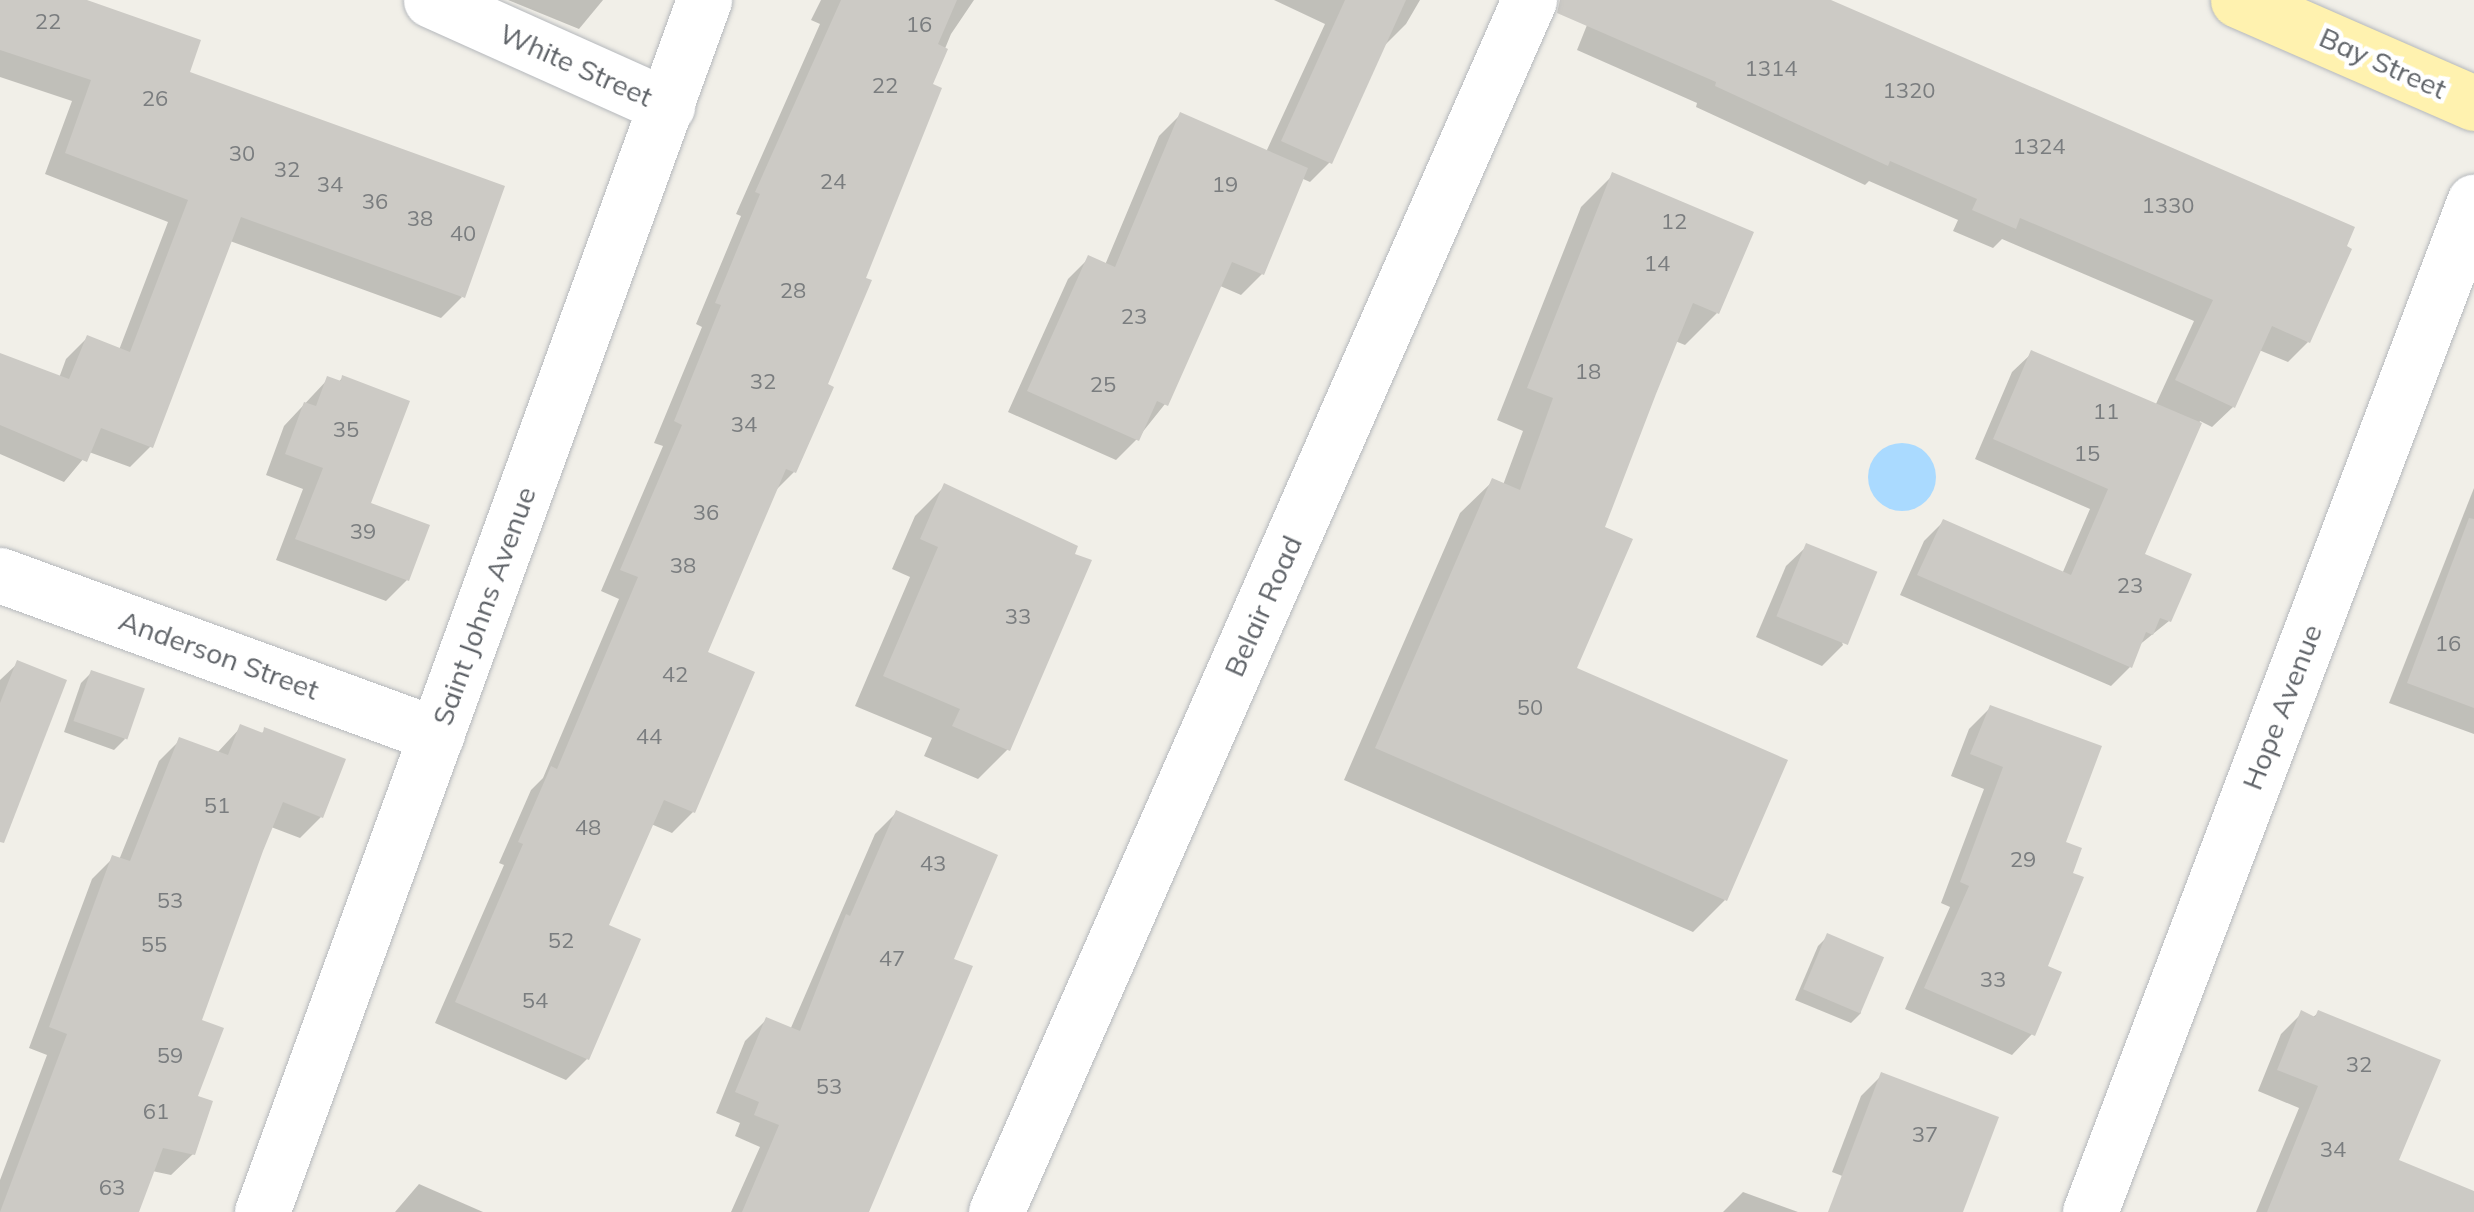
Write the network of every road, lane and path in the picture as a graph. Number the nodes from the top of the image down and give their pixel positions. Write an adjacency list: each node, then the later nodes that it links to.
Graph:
1 (431, 0): 6 (street, White Street)
2 (704, 0): 6 (street, Saint Johns Avenue)
3 (1529, 0): 11 (street, Belair Road)
4 (2238, 0): 5 (main road, Bay Street)
5 (2474, 103)
6 (666, 106): 9 (street, Saint Johns Avenue)
7 (2474, 202): 12 (street, Hope Avenue)
8 (0, 574): 9 (street, Anderson Street)
9 (437, 735): 10 (street, Saint Johns Avenue)
10 (262, 1212)
11 (996, 1212)
12 (2090, 1212)

